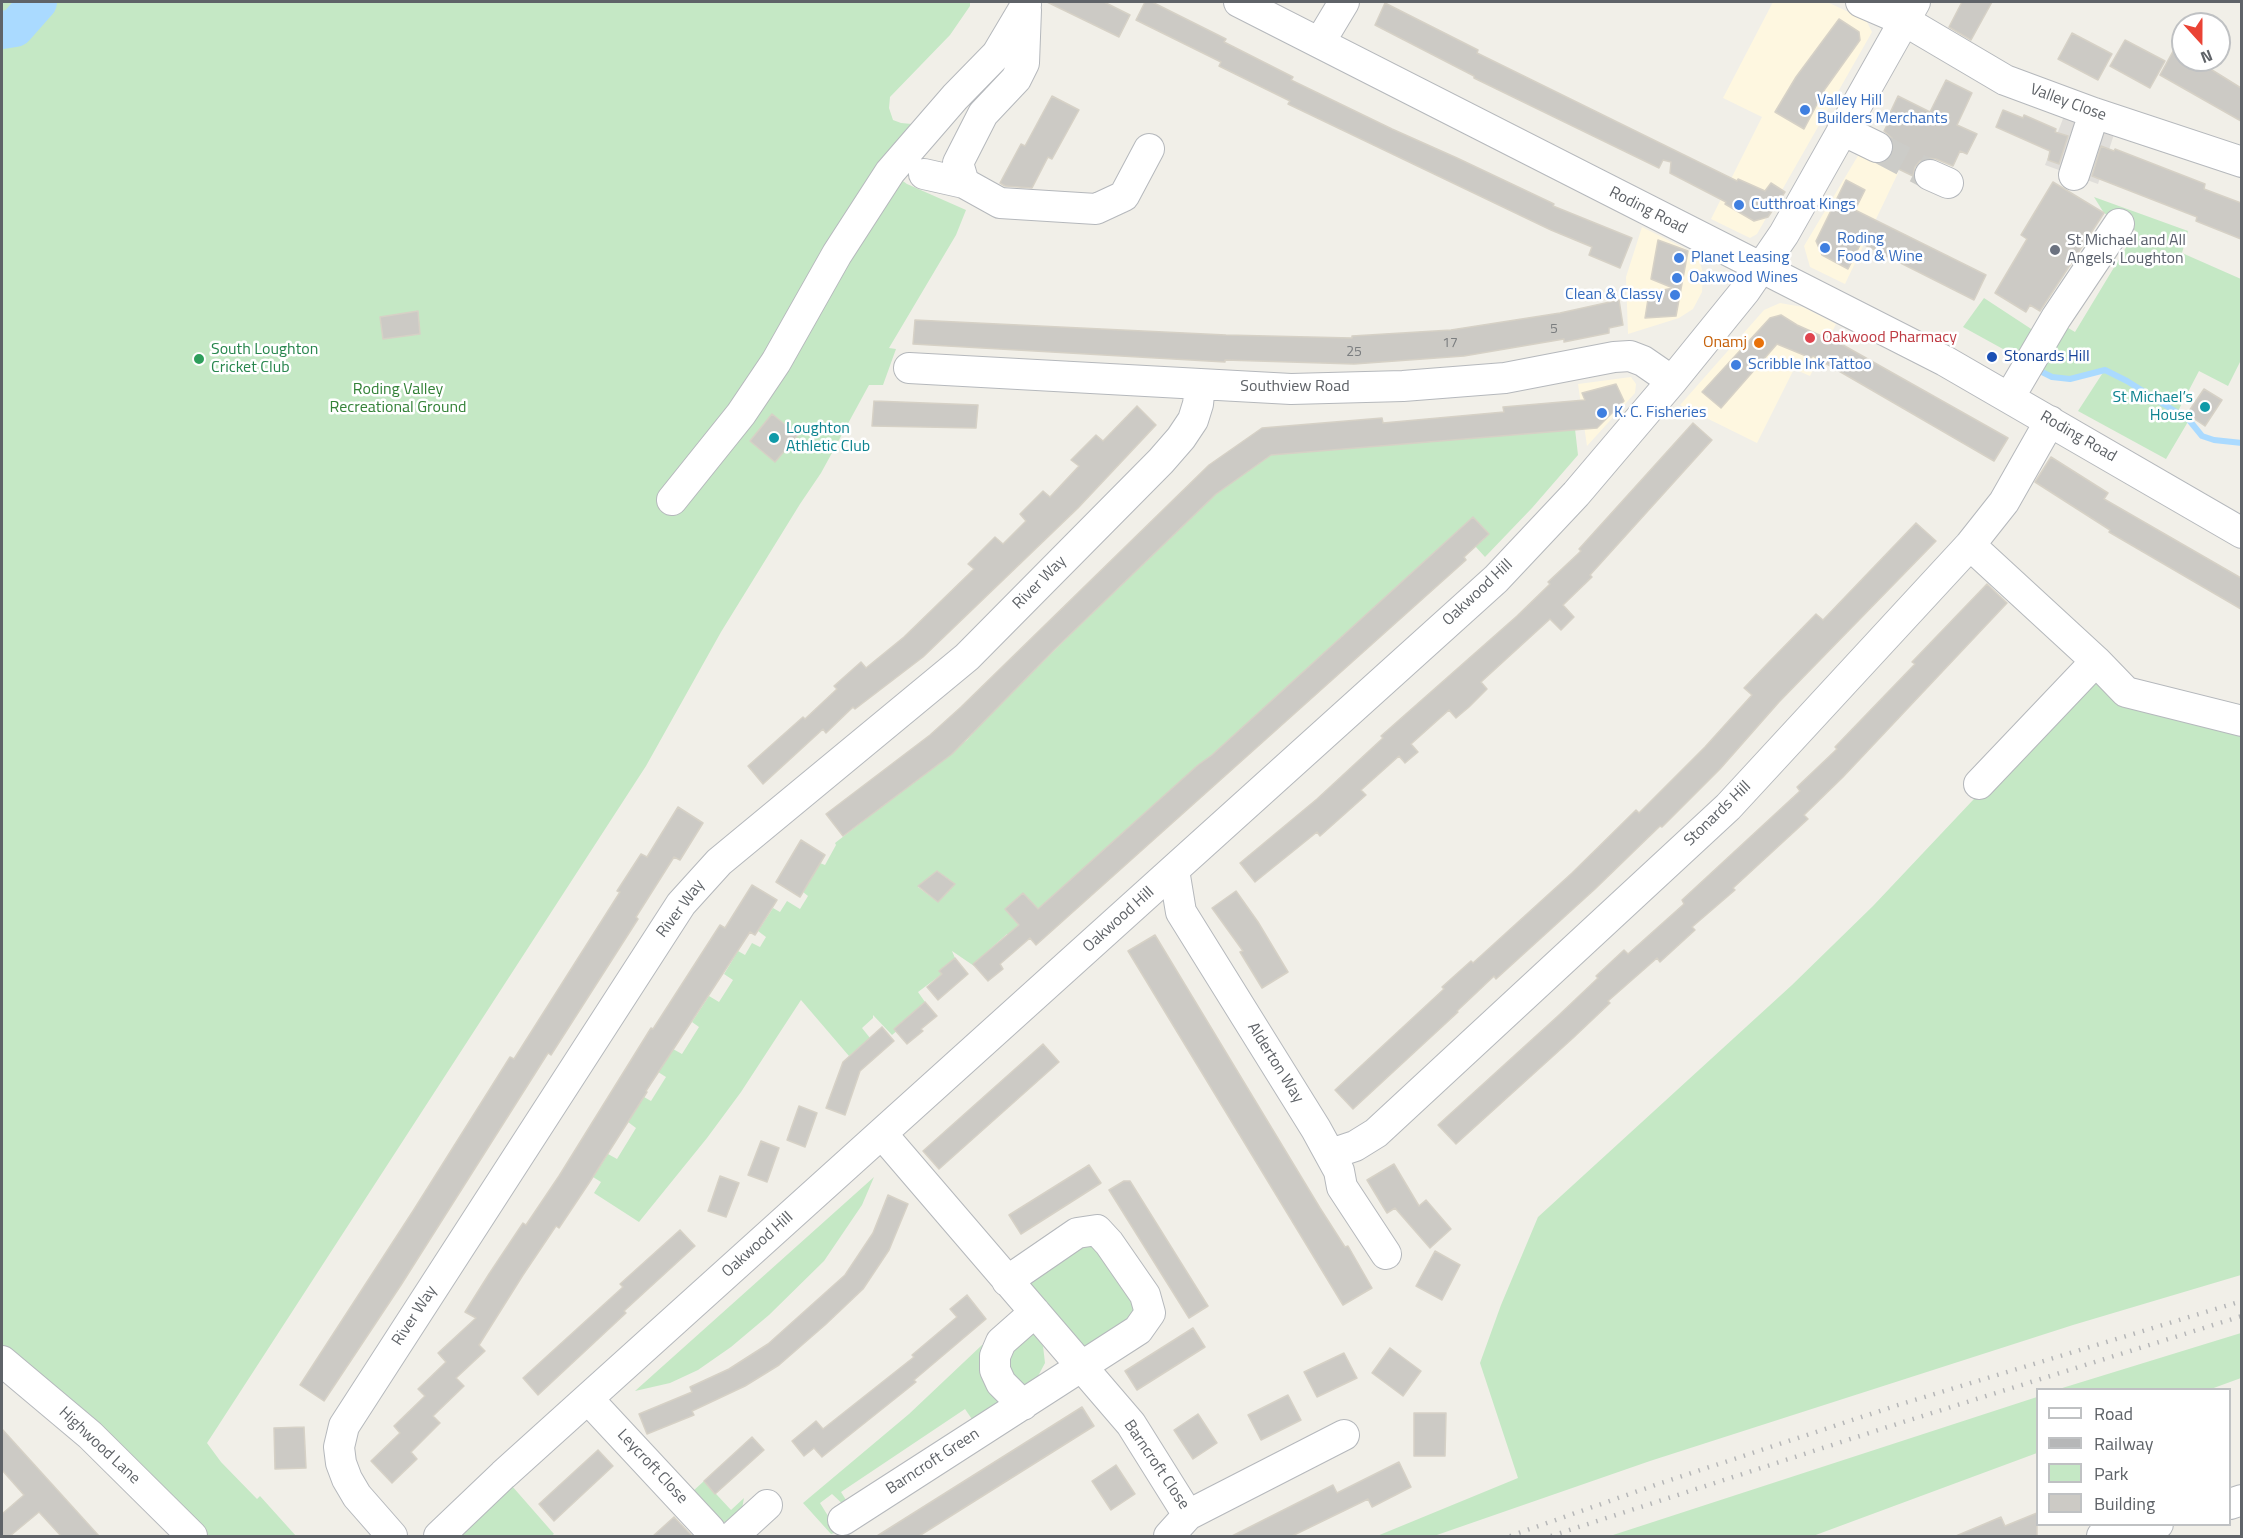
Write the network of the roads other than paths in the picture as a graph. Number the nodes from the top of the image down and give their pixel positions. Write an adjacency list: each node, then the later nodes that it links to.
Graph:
1 (1239, 2): 6 (street, Roding Road)
2 (1344, 2): 6 (street)
3 (1862, 2): 5 (street, Valley Close)
4 (1026, 3): 14 (street); 22 (street)
5 (1910, 11): 7 (street, Valley Close); 8 (street, Oakwood Hill)
6 (1320, 42): 16 (street, Roding Road)
7 (2094, 113): 11 (street, Valley Close); 13 (street)
8 (1842, 130): 9 (street); 16 (street, Oakwood Hill)
9 (1877, 147)
10 (1149, 148): 14 (street)
11 (2240, 159)
12 (924, 174): 14 (street)
13 (2074, 175)
14 (964, 183)
15 (2119, 224): 20 (street)
16 (1761, 267): 18 (street, Oakwood Hill); 20 (street, Roding Road)
17 (909, 368): 19 (street, Southview Road)
18 (1672, 381): 19 (street, Southview Road); 28 (street, Oakwood Hill)
19 (1200, 385): 44 (street, River Way)
20 (2009, 398): 21 (street, Roding Road)
21 (2050, 421): 23 (street, Roding Road); 24 (street, Stonards Hill)
22 (672, 500)
23 (2241, 533)
24 (1970, 545): 25 (street); 30 (street, Stonards Hill)
25 (2096, 661): 26 (street); 27 (street)
26 (2241, 721)
27 (1979, 784)
28 (1174, 870): 29 (street, Oakwood Hill); 30 (street, Alderton Way)
29 (882, 1134): 32 (street, Barncroft Close); 36 (street, Oakwood Hill)
30 (1331, 1154): 31 (street, Alderton Way)
31 (1386, 1254)
32 (1007, 1281): 33 (street, Barncroft Close); 35 (street)
33 (1035, 1312): 35 (street, Barncroft Close); 37 (street)
34 (3, 1364): 43 (street, Highwood Lane)
35 (1080, 1366): 37 (street, Barncroft Green); 41 (street, Barncroft Close)
36 (588, 1398): 45 (street, Oakwood Hill); 46 (street, Leycroft Close)
37 (1023, 1405): 40 (street, Barncroft Green)
38 (1344, 1435): 41 (street, Barncroft Close)
39 (767, 1505): 47 (street)
40 (843, 1520)
41 (1178, 1526)
42 (2146, 1526): 48 (street)
43 (192, 1536)
44 (392, 1536)
45 (439, 1536)
46 (713, 1536)
47 (733, 1536)
48 (2102, 1536)

